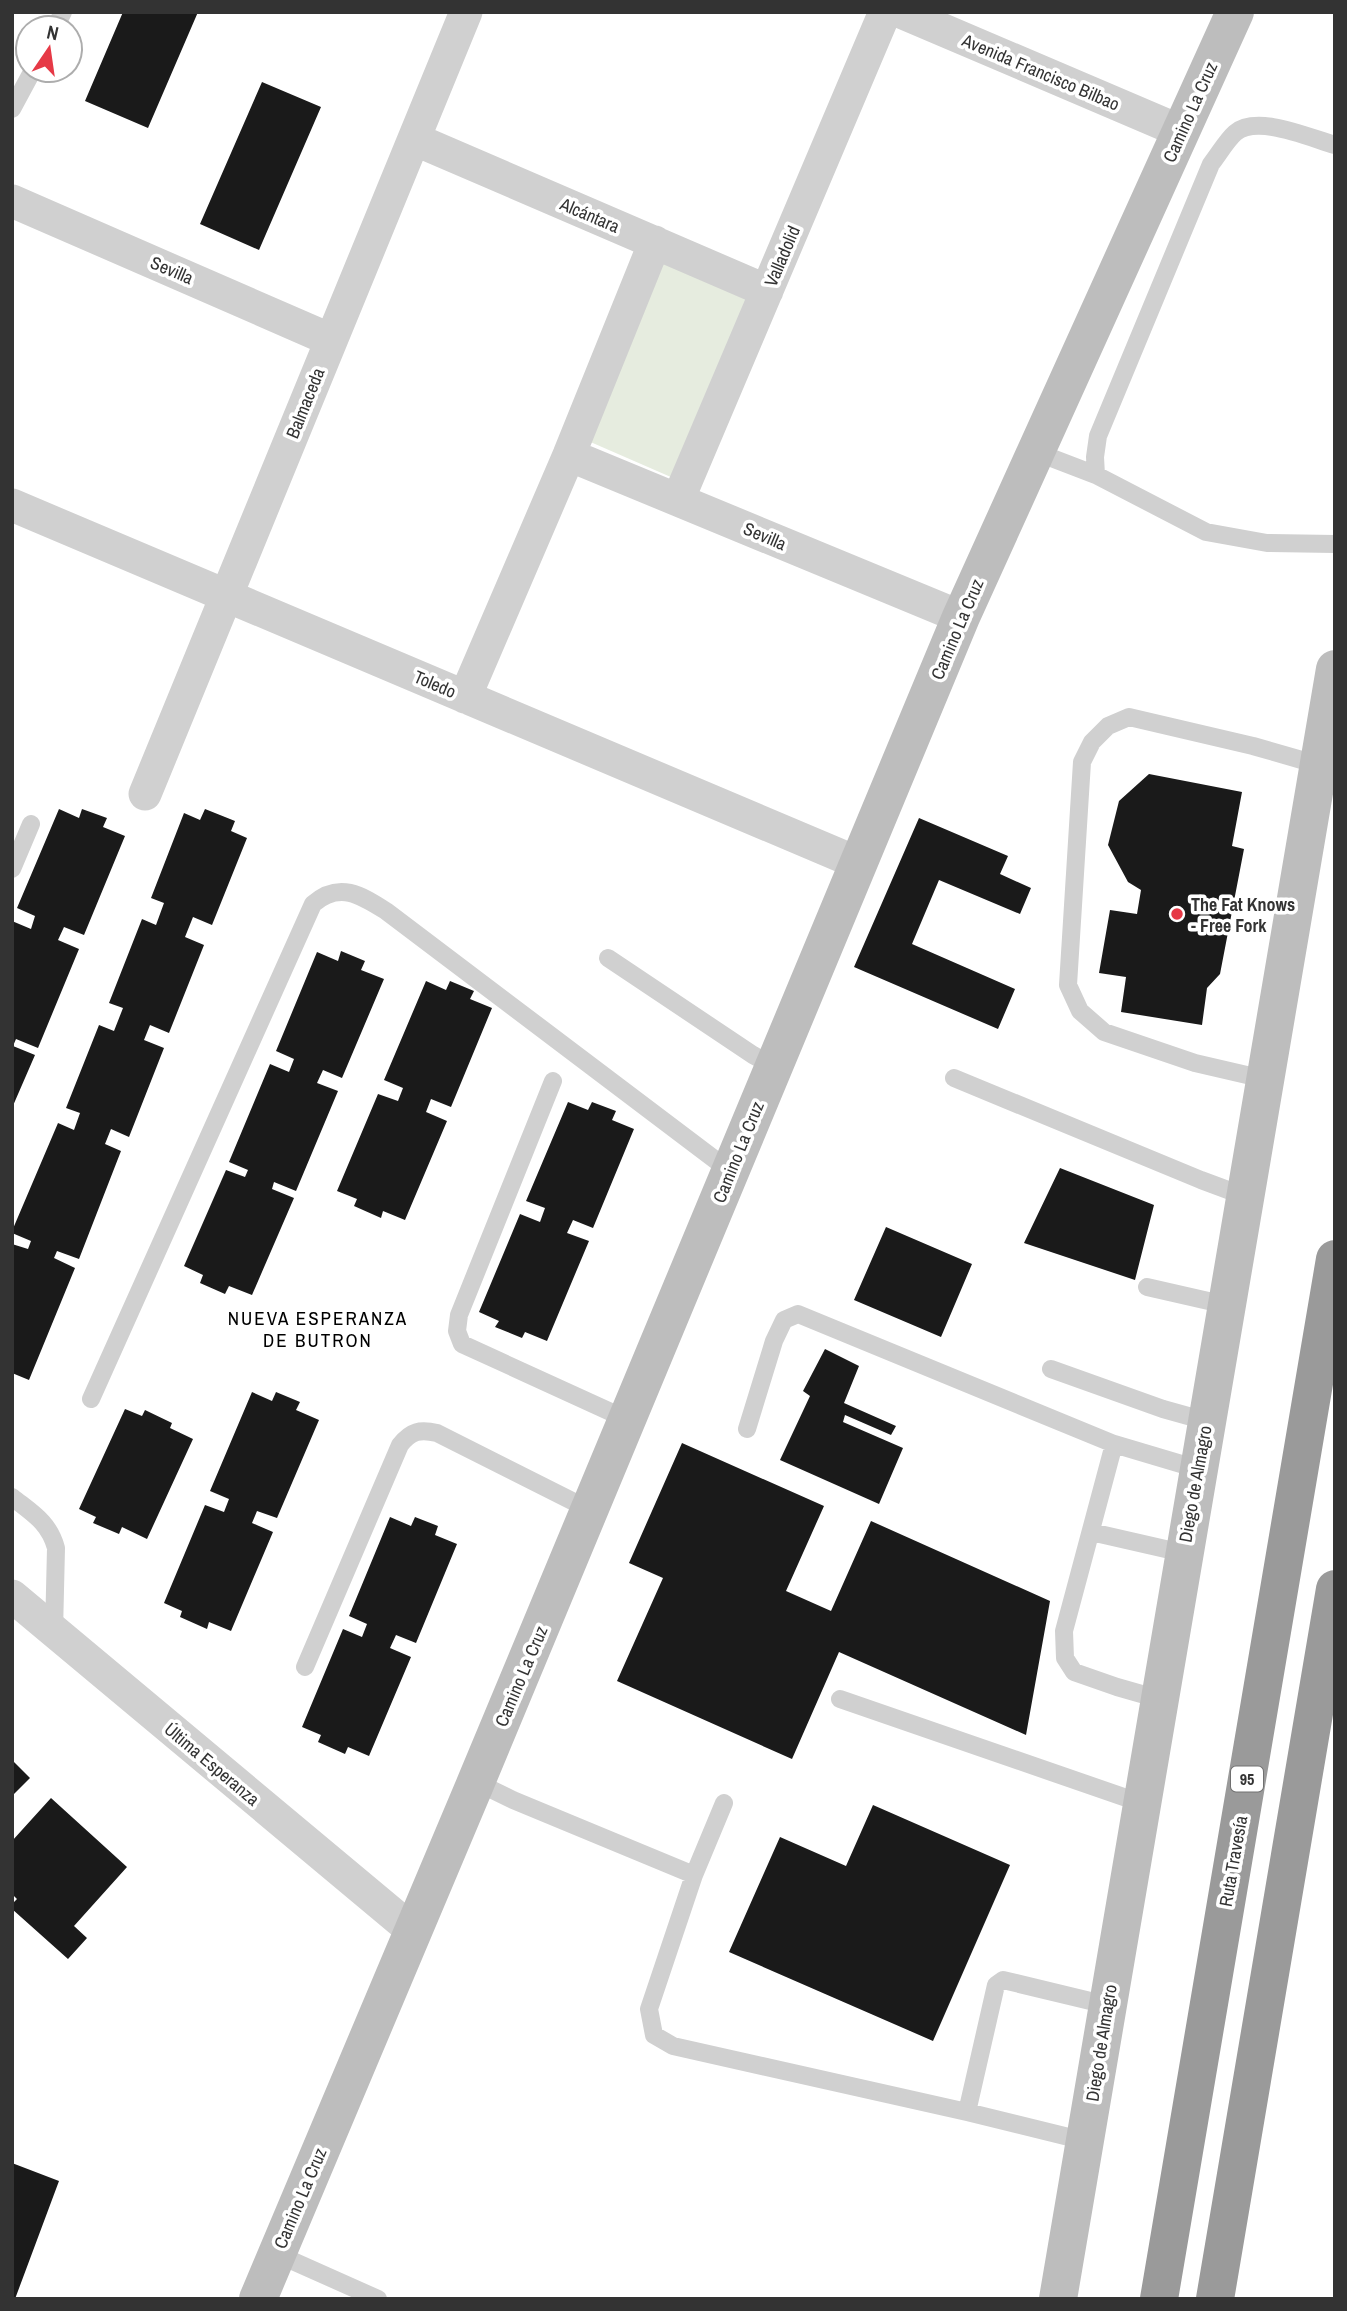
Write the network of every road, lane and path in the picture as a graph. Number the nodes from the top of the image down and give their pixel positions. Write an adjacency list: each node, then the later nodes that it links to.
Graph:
1 (466, 12): 8 (street, Balmaceda)
2 (885, 12): 12 (street, Valladolid)
3 (901, 12): 7 (street, Avenida Francisco Bilbao)
4 (1235, 12): 7 (street, Camino La Cruz)
5 (26, 84): 6 (lane)
6 (12, 110)
7 (1180, 131): 14 (street, Camino La Cruz)
8 (414, 139): 11 (street, Alcántara); 13 (street, Balmaceda)
9 (1335, 145): 16 (lane)
10 (12, 201): 13 (street, Sevilla)
11 (655, 243): 12 (street, Alcántara); 15 (street)
12 (767, 290): 17 (street, Valladolid)
13 (331, 340): 20 (street, Balmaceda)
14 (1036, 452): 16 (lane); 21 (street, Camino La Cruz)
15 (569, 456): 17 (street, Sevilla); 23 (street)
16 (1096, 475): 19 (lane)
17 (678, 500): 21 (street, Sevilla)
18 (12, 505): 20 (street, Toledo)
19 (1335, 544)
20 (226, 596): 23 (street, Toledo); 25 (street, Balmaceda)
21 (961, 617): 27 (street, Camino La Cruz)
22 (1335, 669): 24 (street, Diego de Almagro)
23 (465, 697): 27 (street, Toledo)
24 (1319, 765): 32 (street, Diego de Almagro); 32 (lane)
25 (145, 793)
26 (31, 824): 28 (lane)
27 (858, 863): 30 (street, Camino La Cruz)
28 (12, 869)
29 (608, 958): 30 (lane)
30 (773, 1066): 34 (street, Camino La Cruz)
31 (954, 1078): 35 (lane)
32 (1264, 1079): 35 (street, Diego de Almagro)
33 (553, 1081): 41 (lane)
34 (730, 1171): 40 (lane); 41 (street, Camino La Cruz)
35 (1244, 1196): 38 (street, Diego de Almagro)
36 (1335, 1259): 68 (highway, Ruta Travesía / 95)
37 (1147, 1287): 38 (lane)
38 (1226, 1305): 42 (street, Diego de Almagro)
39 (1051, 1369): 42 (lane)
40 (91, 1399)
41 (626, 1419): 47 (street, Camino La Cruz)
42 (1206, 1421): 45 (street, Diego de Almagro)
43 (747, 1429): 44 (lane)
44 (1114, 1444): 45 (lane); 48 (lane)
45 (1198, 1469): 49 (street, Diego de Almagro)
46 (12, 1497): 52 (lane)
47 (590, 1510): 53 (lane); 56 (street, Camino La Cruz)
48 (1091, 1532): 49 (lane); 55 (lane)
49 (1184, 1552): 55 (street, Diego de Almagro)
50 (1335, 1589): 69 (highway)
51 (12, 1596): 52 (street, Última Esperanza)
52 (54, 1632): 60 (street, Última Esperanza)
53 (305, 1667)
54 (840, 1699): 58 (lane)
55 (1159, 1699): 58 (street, Diego de Almagro)
56 (476, 1782): 59 (lane); 60 (street, Camino La Cruz)
57 (723, 1803): 59 (lane)
58 (1141, 1803): 61 (street, Diego de Almagro)
59 (694, 1875): 62 (lane)
60 (413, 1931): 64 (street, Camino La Cruz)
61 (1107, 2005): 62 (lane); 63 (street, Diego de Almagro)
62 (967, 2112): 63 (lane)
63 (1085, 2141): 67 (street, Diego de Almagro)
64 (277, 2254): 65 (street, Camino La Cruz); 66 (lane)
65 (258, 2299)
66 (378, 2299)
67 (1058, 2299)
68 (1159, 2299)
69 (1215, 2299)

